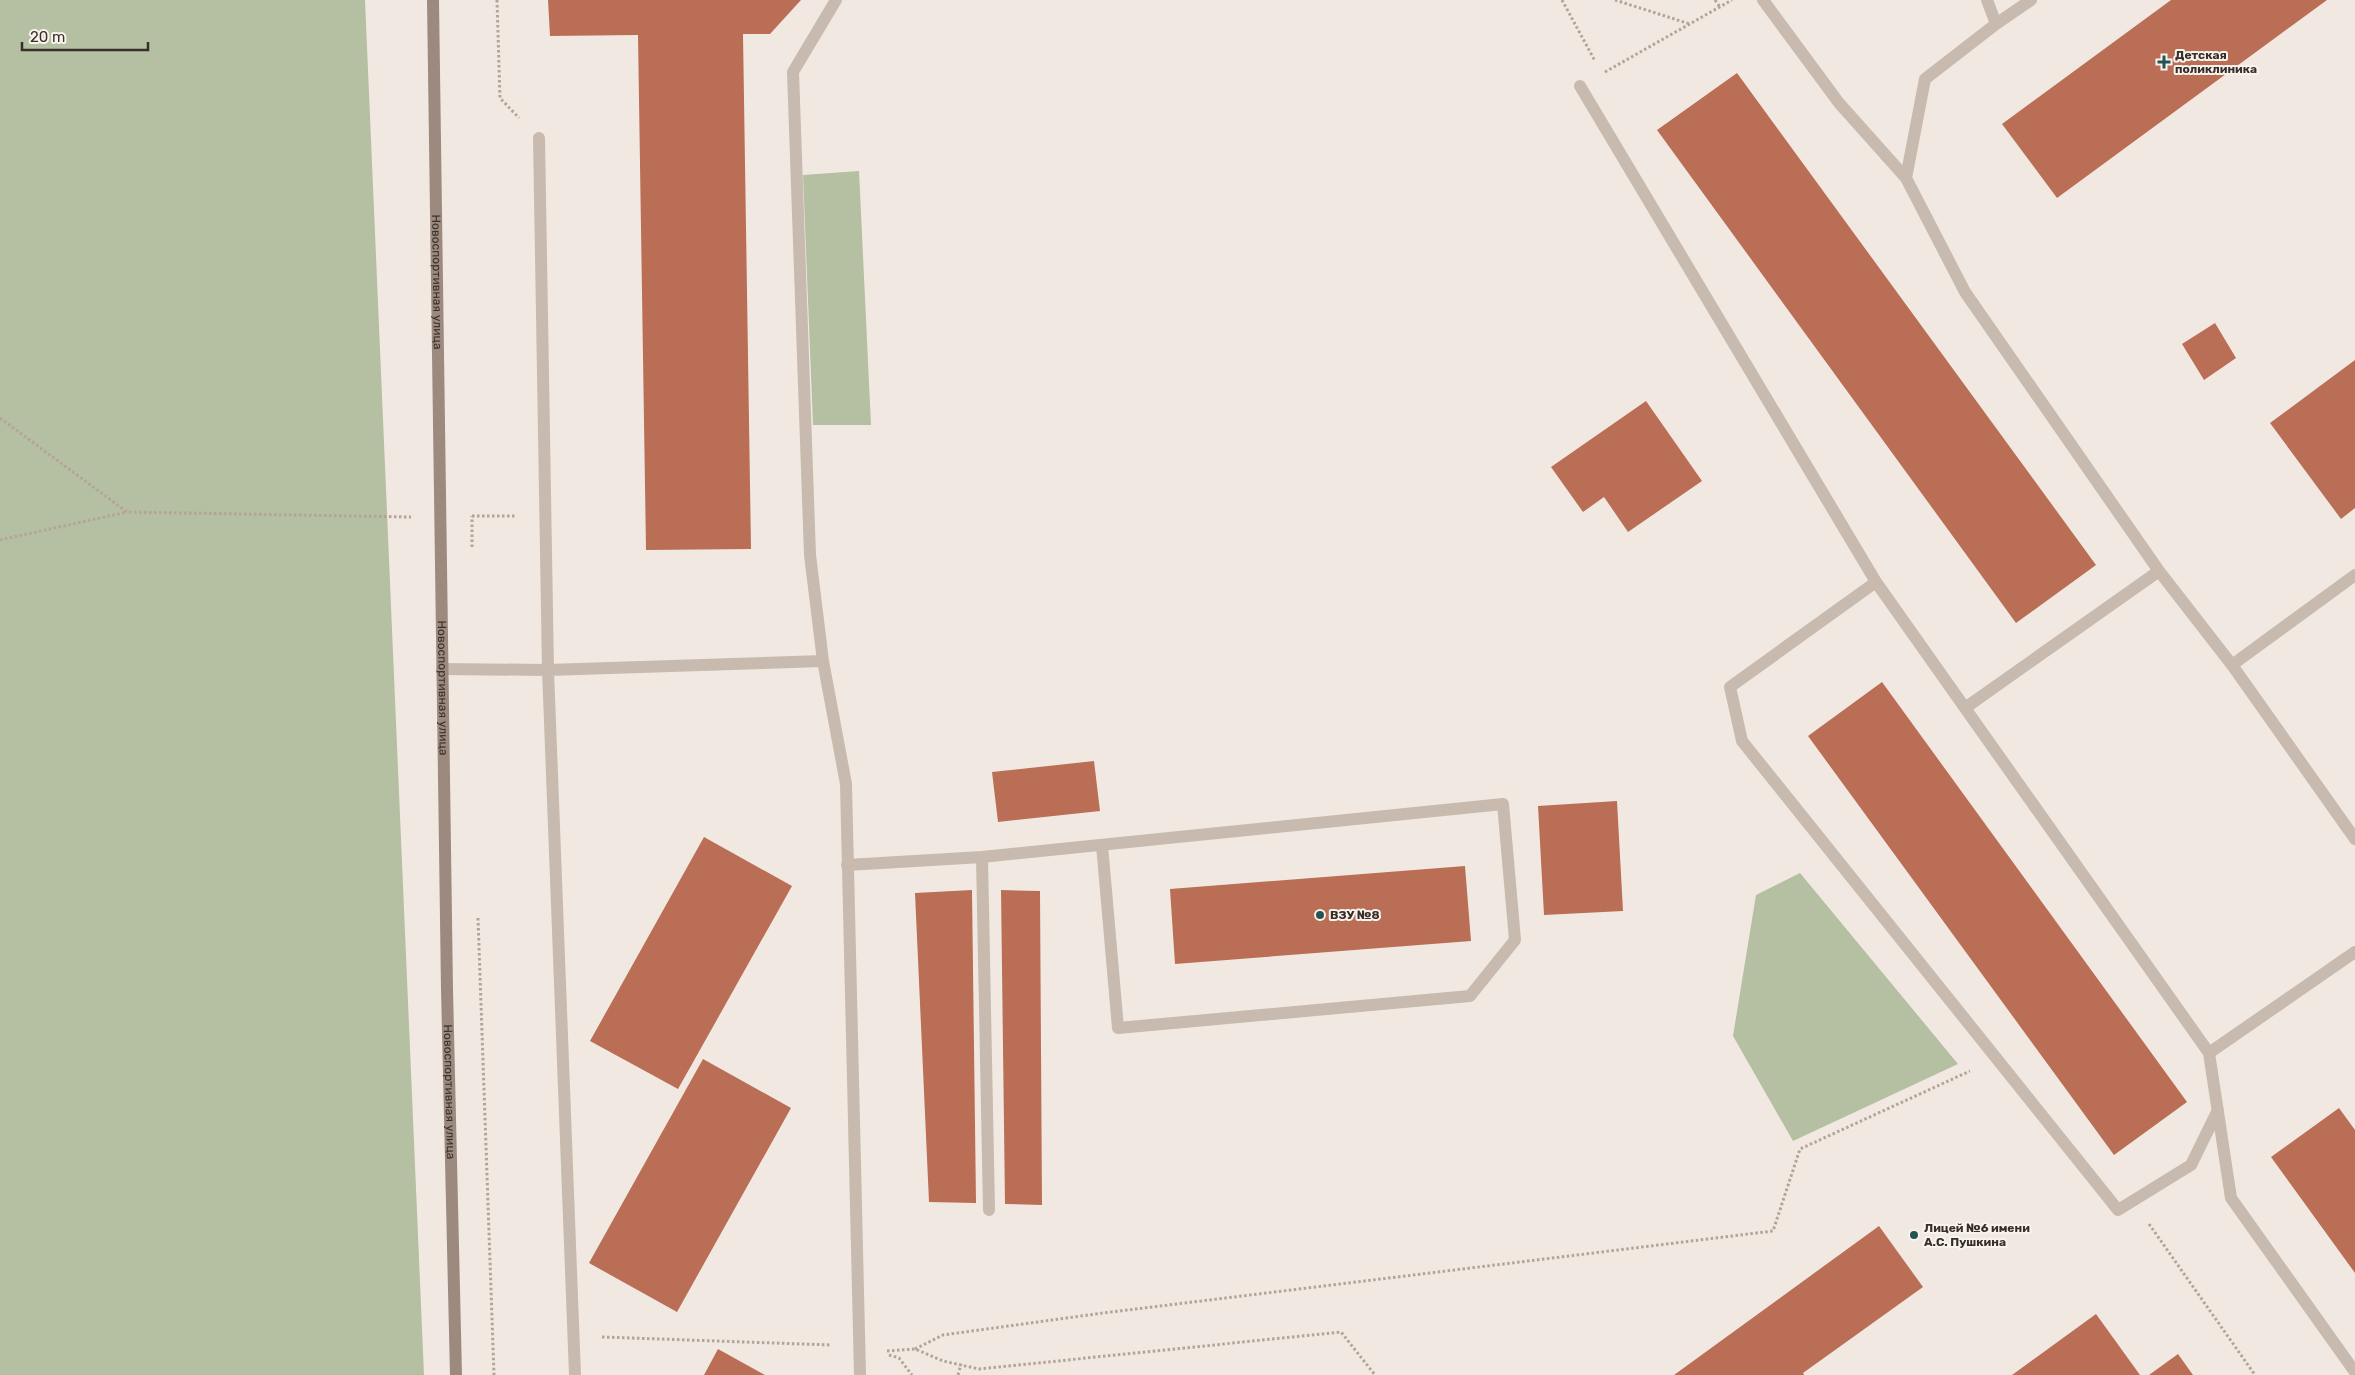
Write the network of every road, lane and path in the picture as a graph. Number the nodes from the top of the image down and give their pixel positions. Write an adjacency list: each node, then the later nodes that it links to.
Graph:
1 (433, 0): 21 (main road, Новоспортивная улица)
2 (497, 0): 15 (path)
3 (836, 0): 27 (lane)
4 (1562, 0): 13 (path)
5 (1615, 0): 13 (path)
6 (1715, 0): 11 (path)
7 (1732, 0): 11 (path)
8 (1763, 0): 16 (lane)
9 (1987, 0): 12 (lane)
10 (2031, 0): 12 (lane)
11 (1720, 7): 13 (path)
12 (1996, 24): 16 (lane)
13 (1691, 25)
14 (1580, 86): 26 (lane)
15 (539, 138): 20 (lane)
16 (1906, 178): 24 (lane)
17 (0, 418): 18 (path)
18 (127, 512): 21 (path); 22 (path)
19 (472, 516): 20 (path); 21 (path); 23 (path)
20 (546, 516): 30 (lane)
21 (442, 517): 29 (main road, Новоспортивная улица)
22 (0, 540)
23 (472, 554)
24 (2158, 570): 28 (lane); 31 (lane)
25 (2355, 574): 28 (lane)
26 (1876, 582): 31 (lane); 39 (lane)
27 (823, 661): 30 (lane); 35 (lane)
28 (2232, 665): 32 (lane)
29 (442, 669): 30 (lane); 49 (main road, Новоспортивная улица)
30 (548, 670): 43 (lane)
31 (1965, 708): 38 (lane)
32 (2355, 839)
33 (1102, 845): 33 (lane); 34 (lane)
34 (982, 857): 35 (lane); 42 (lane)
35 (847, 865): 44 (lane)
36 (477, 915): 50 (path)
37 (2355, 952): 38 (lane)
38 (2209, 1053): 40 (lane)
39 (1997, 1059): 41 (lane); 45 (path)
40 (2218, 1110): 41 (lane); 48 (lane)
41 (2133, 1202): 56 (path)
42 (989, 1210)
43 (574, 1336): 44 (path); 51 (lane)
44 (859, 1346): 46 (path); 52 (lane)
45 (914, 1350): 46 (path); 47 (path)
46 (877, 1352): 53 (path)
47 (961, 1364): 54 (path); 55 (path)
48 (2355, 1372)
49 (456, 1375)
50 (494, 1375)
51 (575, 1375)
52 (860, 1375)
53 (912, 1375)
54 (958, 1375)
55 (1374, 1375)
56 (2255, 1375)

